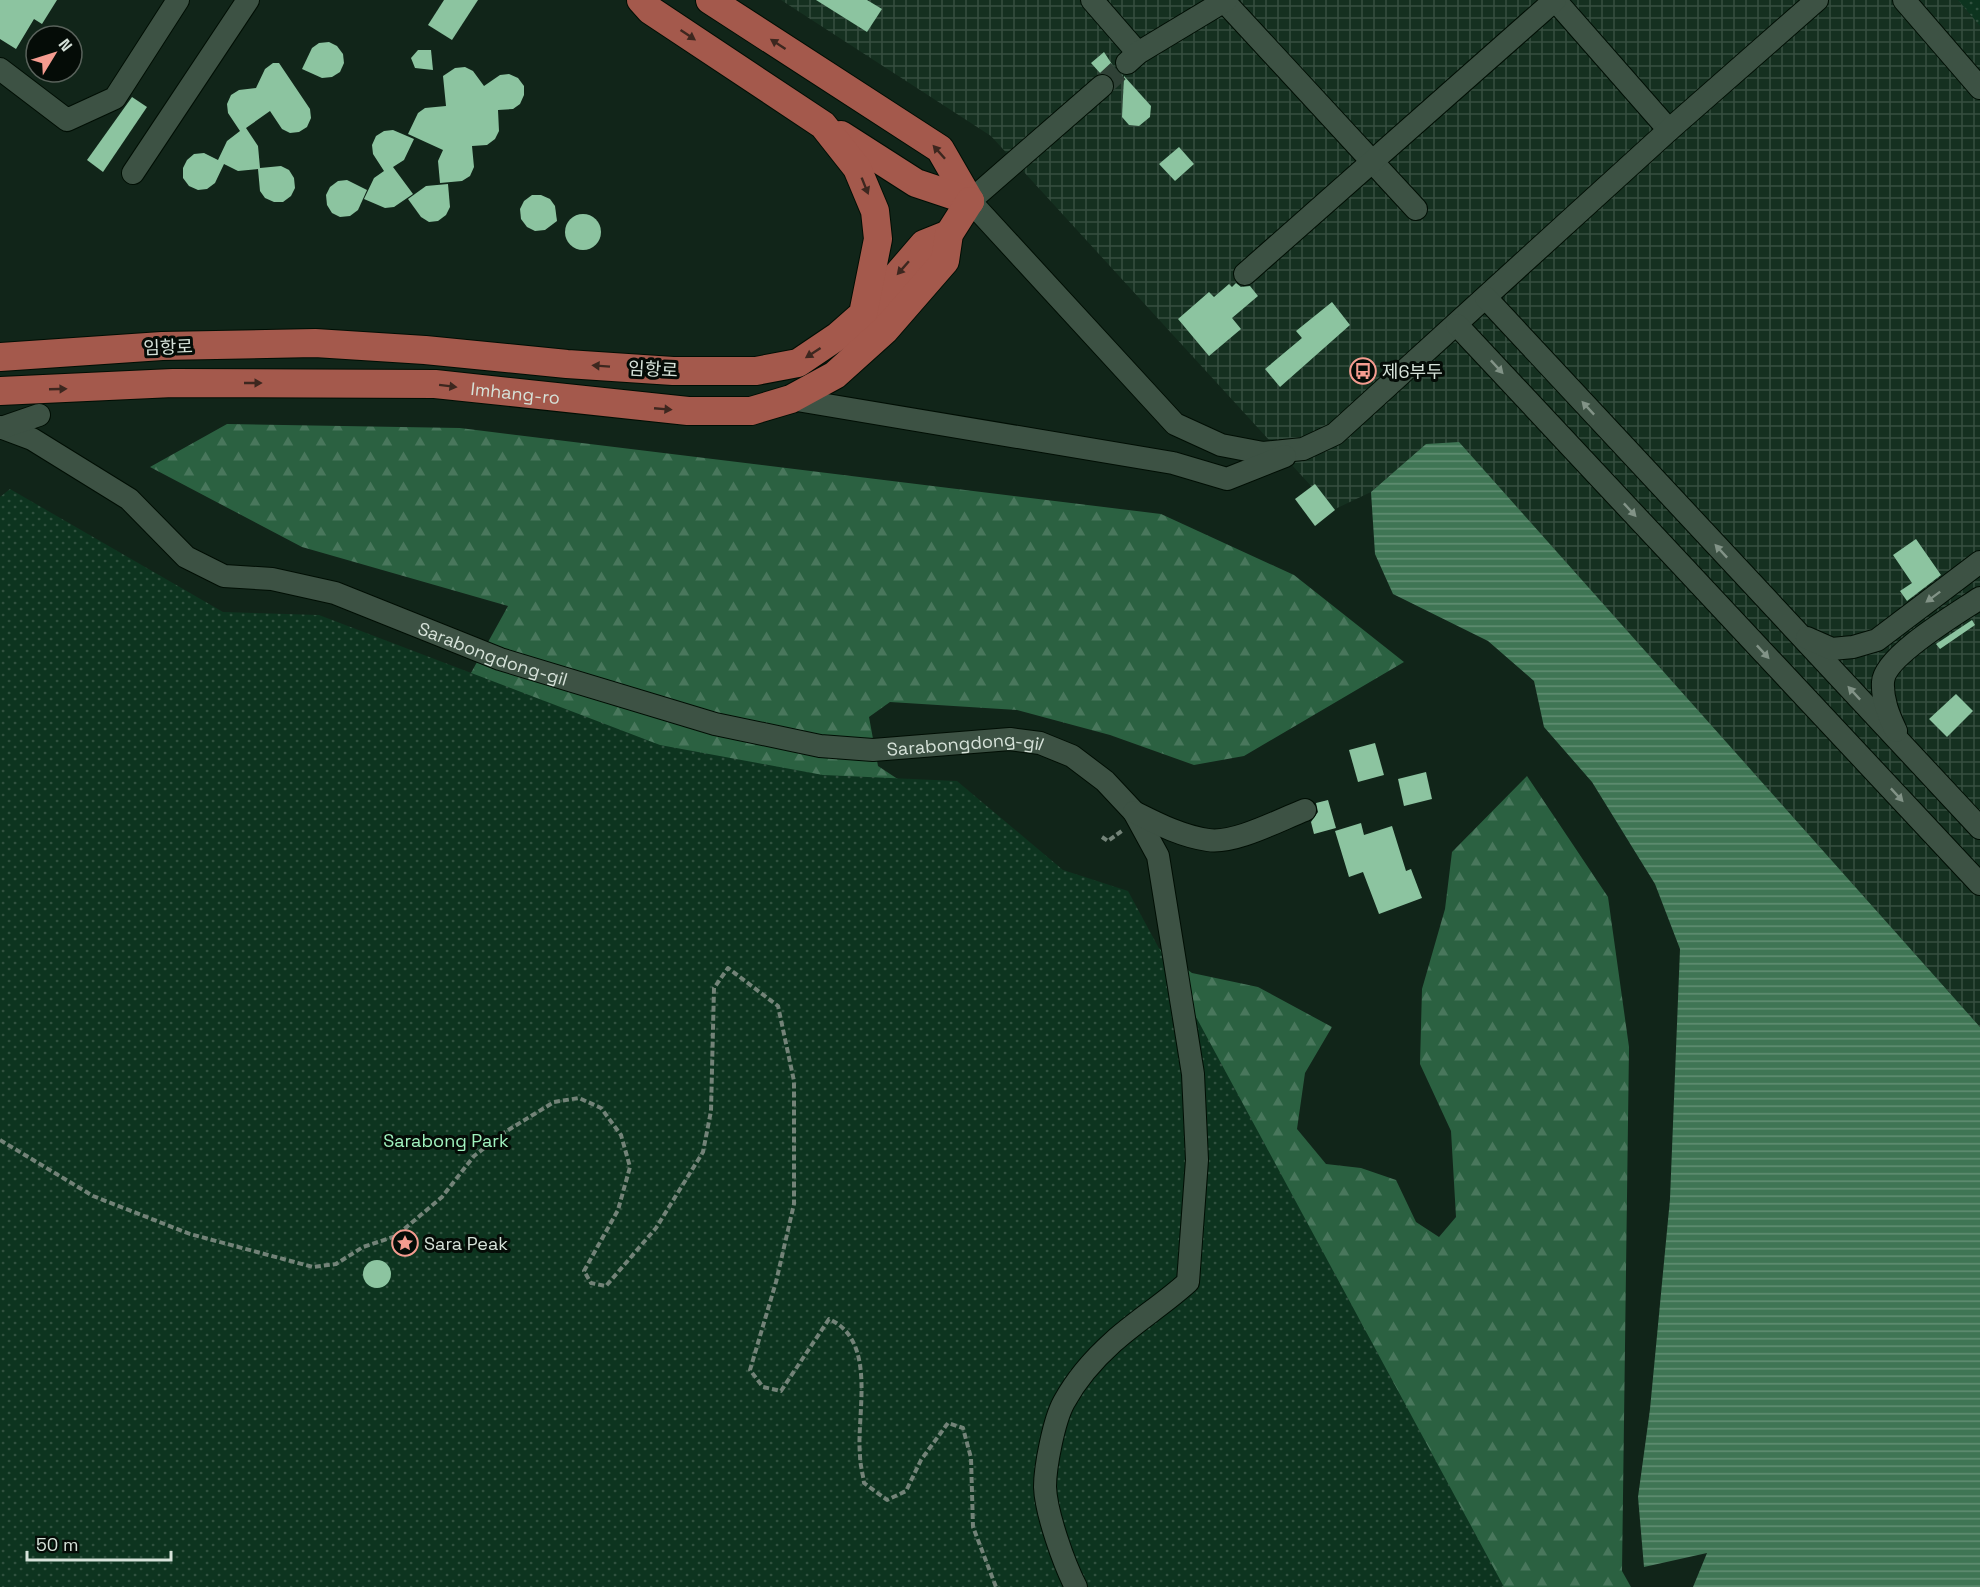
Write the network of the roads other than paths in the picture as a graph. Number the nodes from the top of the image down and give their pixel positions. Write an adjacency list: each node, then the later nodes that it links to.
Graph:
1 (178, 0): 10 (street)
2 (248, 0): 16 (street)
3 (641, 0): 13 (main road, one-way to 13)
4 (710, 0): 17 (main road, one-way to 4)
5 (1092, 0): 9 (street)
6 (1555, 0): 14 (street); 15 (street)
7 (1817, 0): 14 (street)
8 (1904, 0): 12 (street)
9 (1225, 1): 15 (street)
10 (0, 69)
11 (1101, 86): 17 (street)
12 (1980, 88)
13 (824, 125): 17 (main road); 22 (main road, one-way to 22)
14 (1669, 130): 21 (street)
15 (1372, 162): 18 (street); 20 (street)
16 (133, 173)
17 (970, 201): 19 (main road, Imhang-ro); 29 (street)
18 (1416, 209)
19 (949, 234): 22 (main road, one-way to 22); 26 (main road, Imhang-ro)
20 (1245, 274)
21 (1486, 298): 23 (street); 32 (street, one-way to 21)
22 (863, 314): 24 (main road, 임항로, one-way to 24)
23 (1457, 325): 29 (street); 37 (street, one-way to 37)
24 (0, 357)
25 (0, 391): 26 (main road, Imhang-ro, one-way to 26)
26 (791, 399): 29 (street)
27 (39, 415): 28 (street)
28 (1, 428): 35 (street, Sarabongdong-gil)
29 (1303, 449)
30 (1980, 562): 32 (street, one-way to 32)
31 (1980, 598): 33 (street)
32 (1798, 633): 33 (street, one-way to 32)
33 (1903, 746): 36 (street)
34 (1305, 810): 35 (street)
35 (1134, 812): 38 (street, Sarabongdong-gil)
36 (1980, 828)
37 (1980, 884)
38 (1076, 1587)

